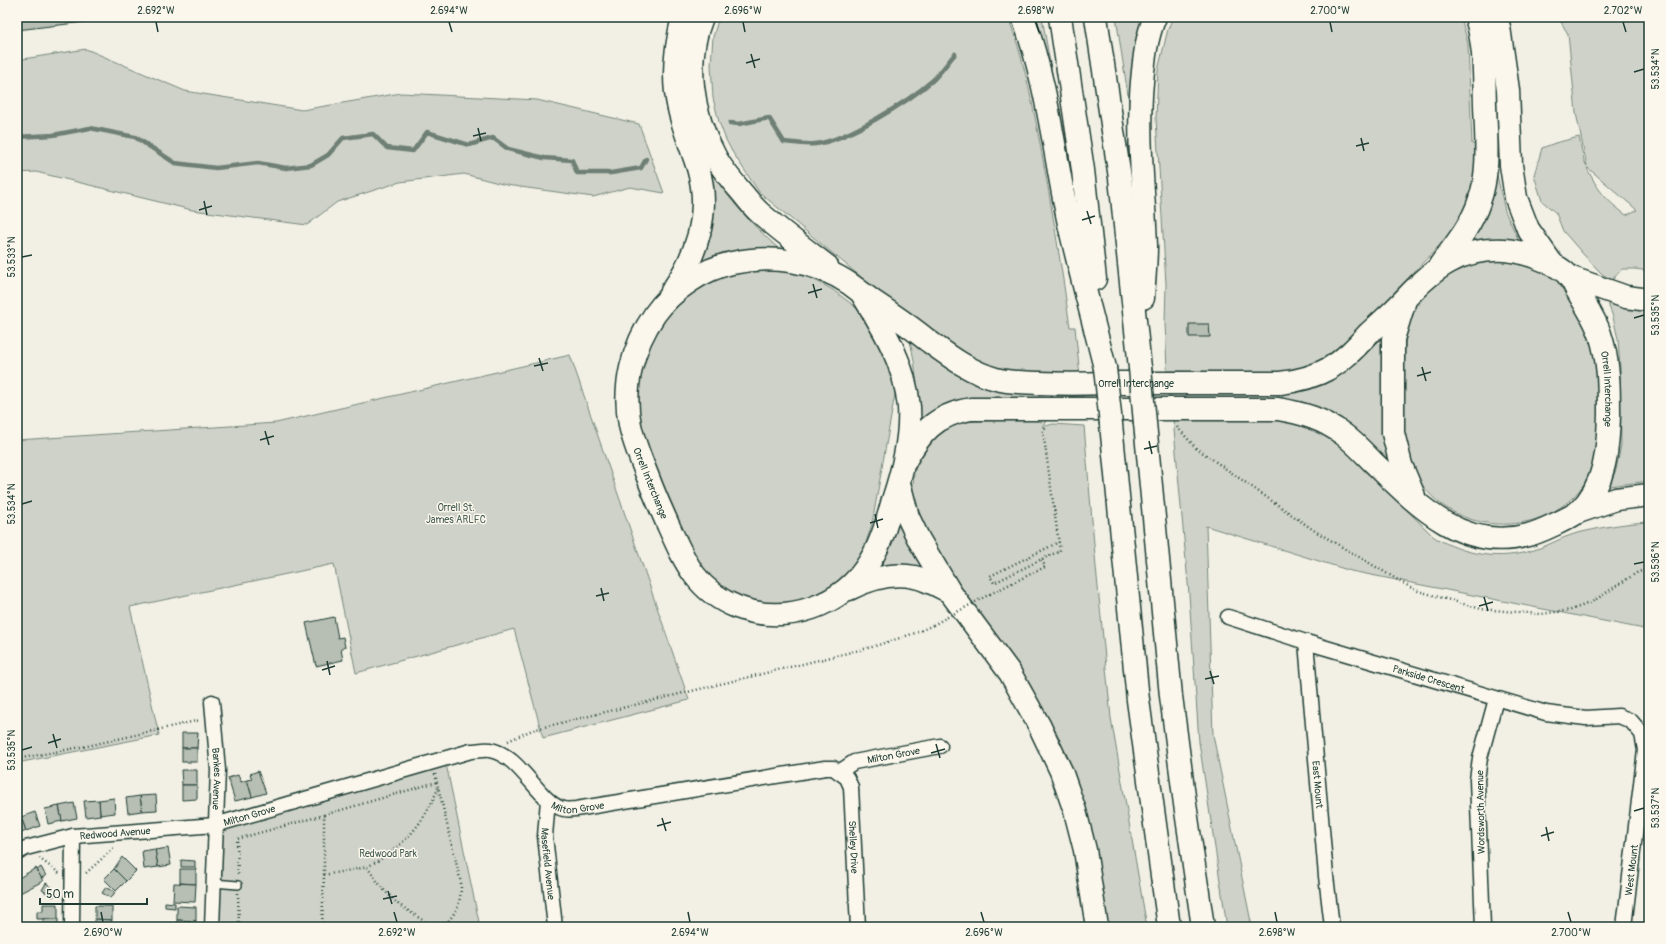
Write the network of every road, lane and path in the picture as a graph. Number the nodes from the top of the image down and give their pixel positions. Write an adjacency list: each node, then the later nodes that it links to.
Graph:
1 (684, 17): 12 (highway)
2 (702, 17): 11 (highway)
3 (1023, 17): 15 (highway)
4 (1060, 17): 15 (highway)
5 (1096, 17): 16 (highway)
6 (1155, 17): 16 (highway)
7 (1476, 17): 9 (highway)
8 (1495, 17): 10 (highway)
9 (1437, 269): 10 (highway, Orrell Interchange); 13 (highway, Orrell Interchange)
10 (1561, 271): 14 (highway); 22 (highway, Orrell Interchange)
11 (856, 288): 12 (highway, Orrell Interchange); 13 (highway, Orrell Interchange); 19 (highway, Orrell Interchange)
12 (669, 296): 26 (highway, Orrell Interchange)
13 (1406, 299): 21 (highway, Orrell Interchange)
14 (1649, 300)
15 (1105, 368): 61 (highway, bridge)
16 (1140, 368): 62 (highway, bridge)
17 (1049, 422): 23 (path)
18 (1175, 425): 25 (path)
19 (901, 472): 21 (highway, Orrell Interchange); 26 (highway, Orrell Interchange); 27 (highway)
20 (1649, 495): 22 (highway)
21 (1417, 503): 22 (highway, Orrell Interchange)
22 (1578, 512)
23 (1059, 542): 24 (path); 24 (path)
24 (1042, 560): 35 (path, bridge)
25 (1649, 569)
26 (848, 589): 27 (highway)
27 (950, 592): 60 (highway)
28 (1228, 617): 29 (street, Parkside Crescent)
29 (1306, 642): 30 (street, Parkside Crescent); 63 (street, East Mount)
30 (1496, 699): 33 (street, Parkside Crescent); 64 (street, Wordsworth Avenue)
31 (212, 702): 32 (street, Bankes Avenue)
32 (213, 717): 36 (path); 43 (street, Bankes Avenue)
33 (1631, 721): 65 (street, West Mount)
34 (940, 746): 38 (street, Milton Grove)
35 (490, 750): 37 (street, Milton Grove); 41 (street, Milton Grove)
36 (17, 759)
37 (433, 762): 39 (path); 43 (street, Milton Grove)
38 (839, 772): 41 (street, Milton Grove); 59 (street, Shelley Drive)
39 (437, 782): 40 (path); 42 (path)
40 (438, 787): 47 (path); 57 (path)
41 (548, 800): 58 (street, Masefield Avenue)
42 (324, 815): 48 (path); 51 (path)
43 (215, 825): 44 (street, Redwood Avenue); 49 (street, Bankes Avenue)
44 (134, 831): 45 (street, Redwood Avenue); 50 (path)
45 (73, 836): 46 (street, Redwood Avenue); 50 (street)
46 (21, 851): 50 (path)
47 (367, 866): 48 (path); 56 (path)
48 (324, 875): 55 (path)
49 (214, 883): 51 (lane); 53 (street, Bankes Avenue)
50 (73, 884): 52 (street)
51 (238, 885): 54 (path)
52 (72, 927)
53 (212, 927)
54 (239, 927)
55 (322, 927)
56 (433, 927)
57 (443, 927)
58 (555, 927)
59 (858, 927)
60 (1097, 927)
61 (1169, 927)
62 (1203, 927)
63 (1332, 927)
64 (1483, 927)
65 (1624, 927)

